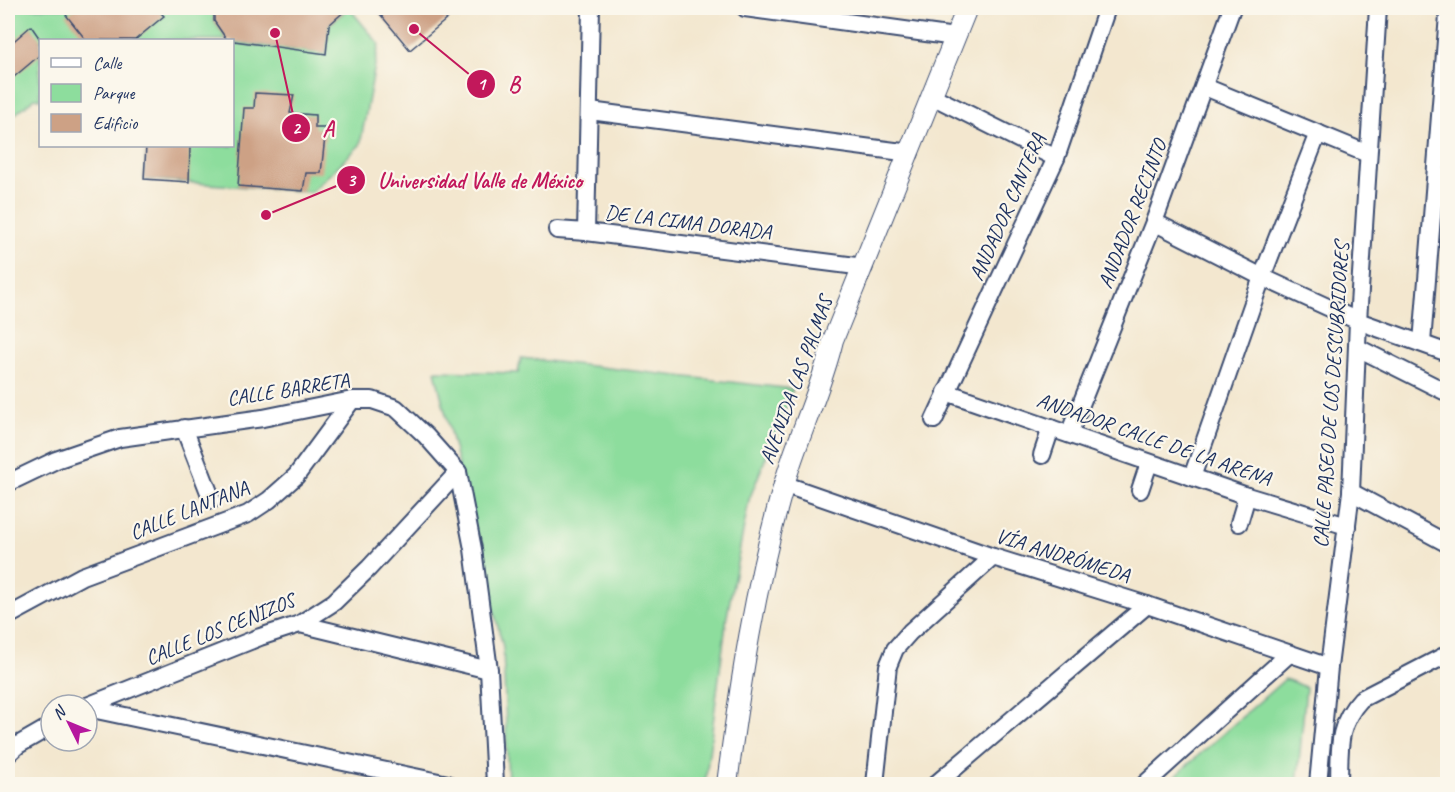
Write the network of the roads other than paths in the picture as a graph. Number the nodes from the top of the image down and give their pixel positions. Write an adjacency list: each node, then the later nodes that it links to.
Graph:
1 (591, 8): 11 (street, DE LA CIMA DORADA)
2 (746, 8): 8 (street)
3 (967, 8): 8 (street, AVENIDA LAS PALMAS)
4 (1107, 8): 15 (street, ANDADOR CANTERA)
5 (1232, 8): 9 (street, ANDADOR RECINTO)
6 (1378, 8): 14 (street, CALLE PASEO DE LOS DESCUBRIDORES)
7 (1448, 15): 22 (street)
8 (956, 37): 10 (street, AVENIDA LAS PALMAS)
9 (1205, 87): 12 (street); 16 (street, ANDADOR RECINTO)
10 (932, 96): 13 (street, AVENIDA LAS PALMAS); 15 (street)
11 (590, 111): 13 (street); 18 (street, DE LA CIMA DORADA)
12 (1318, 133): 14 (street); 20 (street)
13 (910, 153): 19 (street, AVENIDA LAS PALMAS)
14 (1368, 154): 21 (street, CALLE PASEO DE LOS DESCUBRIDORES)
15 (1056, 158): 25 (street, ANDADOR CANTERA)
16 (1154, 222): 20 (street); 31 (street, ANDADOR RECINTO)
17 (557, 230): 18 (street)
18 (586, 232): 19 (street, DE LA CIMA DORADA)
19 (864, 267): 37 (street, AVENIDA LAS PALMAS)
20 (1262, 277): 21 (street); 35 (street)
21 (1358, 321): 22 (street); 23 (street, CALLE PASEO DE LOS DESCUBRIDORES)
22 (1422, 343): 24 (street)
23 (1358, 348): 26 (street); 39 (street, CALLE PASEO DE LOS DESCUBRIDORES)
24 (1448, 353)
25 (946, 392): 28 (street, ANDADOR CANTERA); 30 (street, ANDADOR CALLE DE LA ARENA)
26 (1448, 393)
27 (352, 400): 29 (street, CALLE BARRETA); 34 (street, CALLE BARRETA); 47 (street, CALLE LANTANA)
28 (934, 420)
29 (184, 428): 36 (street, CALLE BARRETA); 41 (street)
30 (1051, 428): 31 (street, ANDADOR CALLE DE LA ARENA); 32 (street)
31 (1069, 434): 33 (street, ANDADOR CALLE DE LA ARENA)
32 (1042, 455)
33 (1149, 463): 35 (street, ANDADOR CALLE DE LA ARENA); 38 (street)
34 (458, 472): 48 (street, CALLE LOS CENIZOS); 52 (street)
35 (1192, 477): 40 (street, ANDADOR CALLE DE LA ARENA)
36 (8, 483)
37 (783, 484): 45 (street, VÍA ANDRÓMEDA); 59 (street, AVENIDA LAS PALMAS)
38 (1140, 490)
39 (1351, 492): 43 (street, CALLE PASEO DE LOS DESCUBRIDORES); 44 (street)
40 (1247, 496): 42 (street); 43 (street, ANDADOR CALLE DE LA ARENA)
41 (212, 500)
42 (1239, 522)
43 (1347, 526): 51 (street, CALLE PASEO DE LOS DESCUBRIDORES)
44 (1448, 544)
45 (993, 557): 46 (street, VÍA ANDRÓMEDA); 60 (street)
46 (1147, 605): 49 (street, VÍA ANDRÓMEDA); 61 (street)
47 (8, 616)
48 (300, 624): 52 (street); 53 (street, CALLE LOS CENIZOS)
49 (1289, 654): 51 (street, VÍA ANDRÓMEDA); 62 (street)
50 (1448, 654): 64 (street)
51 (1329, 667): 63 (street, CALLE PASEO DE LOS DESCUBRIDORES)
52 (489, 670): 58 (street)
53 (99, 701)
54 (99, 709): 57 (street)
55 (39, 733): 56 (street)
56 (8, 754)
57 (448, 784)
58 (495, 784)
59 (726, 784)
60 (875, 784)
61 (936, 784)
62 (1145, 784)
63 (1318, 784)
64 (1339, 784)

